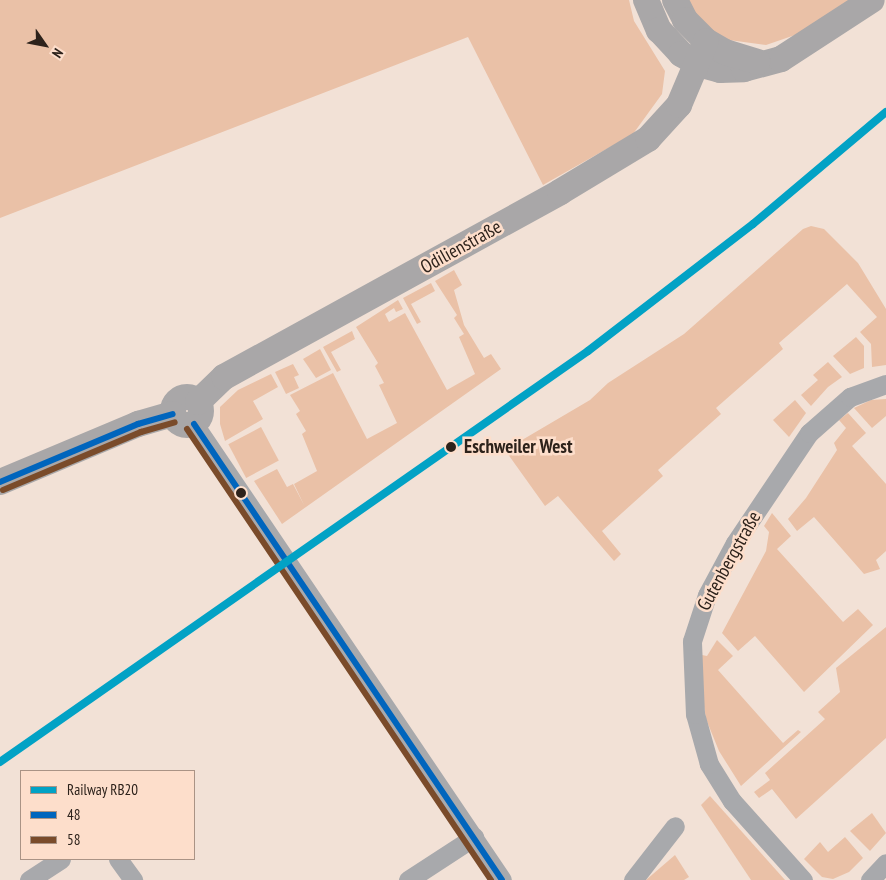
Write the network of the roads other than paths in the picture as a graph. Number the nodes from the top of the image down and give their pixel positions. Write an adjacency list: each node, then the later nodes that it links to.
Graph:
1 (646, 0): 4 (main road)
2 (675, 0): 4 (main road)
3 (872, 0): 4 (main road)
4 (702, 53): 6 (main road, Odilienstraße)
5 (886, 384): 18 (street, Gutenbergstraße)
6 (188, 413): 7 (main road, Odilienstraße); 9 (street)
7 (0, 482)
8 (675, 826): 17 (street)
9 (474, 837): 15 (street); 16 (street)
10 (59, 860): 13 (street)
11 (119, 860): 14 (street)
12 (886, 862): 19 (street)
13 (29, 880)
14 (133, 880)
15 (408, 880)
16 (502, 880)
17 (632, 880)
18 (803, 880)
19 (870, 880)

